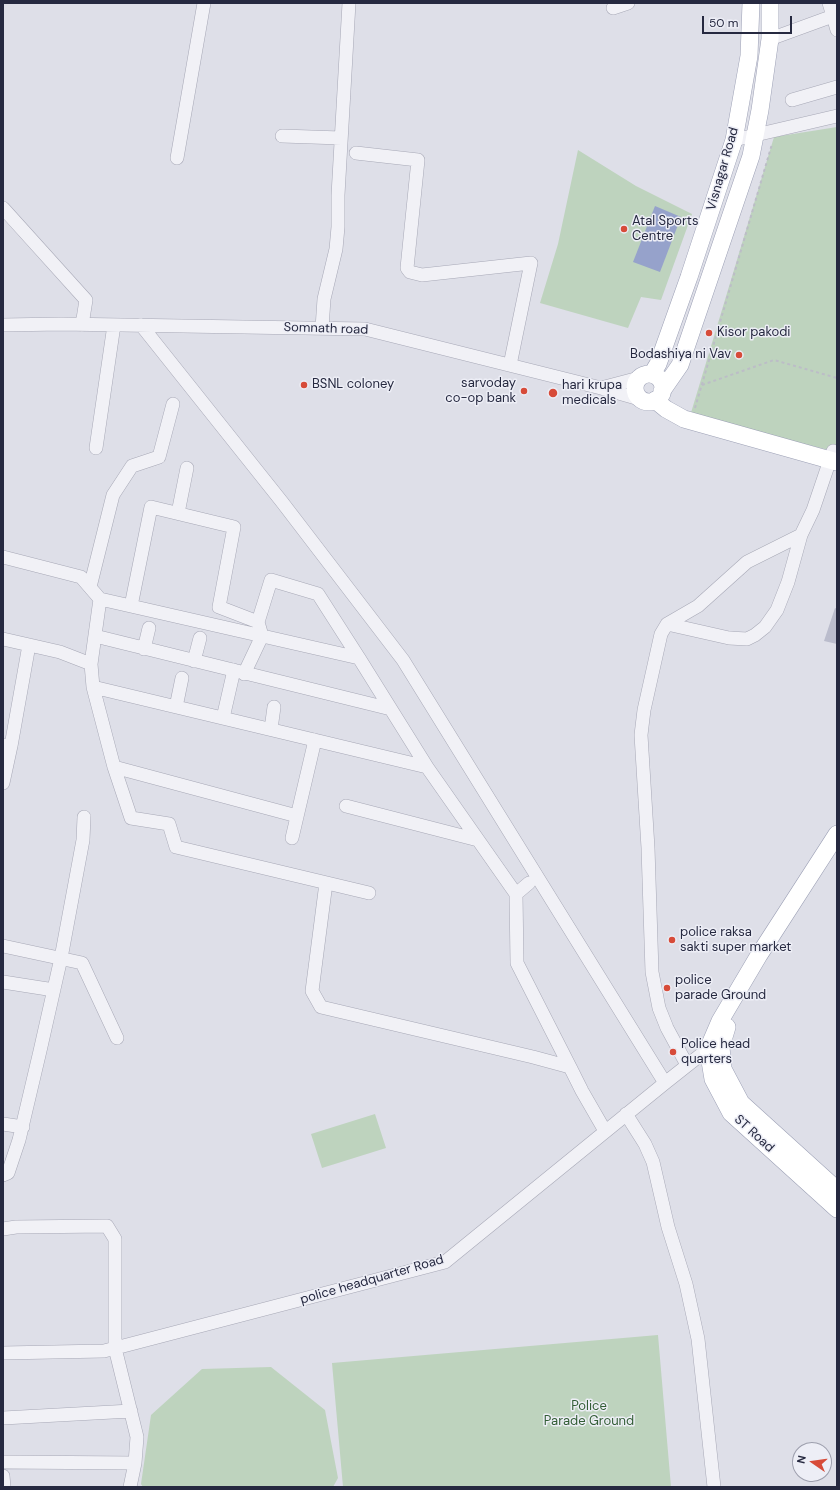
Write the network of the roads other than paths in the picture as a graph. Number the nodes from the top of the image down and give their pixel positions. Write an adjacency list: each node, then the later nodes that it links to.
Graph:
1 (204, 3): 19 (street)
2 (349, 3): 16 (street)
3 (628, 3): 7 (street)
4 (751, 3): 17 (main road, Visnagar Road)
5 (770, 3): 10 (main road)
6 (829, 3): 8 (street)
7 (613, 8)
8 (835, 16): 9 (street); 10 (street)
9 (837, 30)
10 (770, 39): 14 (main road)
11 (837, 87): 12 (street)
12 (792, 100)
13 (837, 116): 14 (street)
14 (755, 135): 17 (street); 29 (main road)
15 (282, 136): 16 (street)
16 (341, 138): 25 (street)
17 (734, 140): 27 (main road, Visnagar Road)
18 (356, 153): 26 (street)
19 (177, 158)
20 (3, 208): 21 (street)
21 (82, 325): 22 (street, Somnath road); 24 (street, Somnath road)
22 (114, 325): 23 (street, Somnath road); 31 (street)
23 (141, 325): 25 (street, Somnath road); 84 (street)
24 (3, 326)
25 (322, 328): 26 (street, Somnath road)
26 (510, 365): 28 (street, Somnath road)
27 (646, 376): 28 (street, Somnath road); 29 (main road); 29 (main road)
28 (602, 388): 29 (street)
29 (655, 397): 32 (main road); 32 (main road)
30 (173, 404): 37 (street)
31 (96, 448)
32 (834, 456): 35 (street)
33 (187, 468): 34 (street)
34 (178, 513): 39 (street); 40 (street)
35 (802, 535): 41 (street); 41 (street)
36 (3, 557): 37 (street)
37 (90, 587): 38 (street)
38 (100, 599): 39 (street); 43 (street)
39 (131, 606): 44 (street)
40 (258, 622): 44 (street); 49 (street)
41 (667, 624): 82 (street)
42 (149, 628): 48 (street)
43 (94, 636): 48 (street); 51 (street)
44 (262, 636): 49 (street); 52 (street)
45 (200, 638): 50 (street)
46 (3, 639): 47 (street)
47 (29, 645): 51 (street); 61 (street)
48 (144, 649): 50 (street)
49 (359, 658): 57 (street)
50 (194, 661): 52 (street)
51 (91, 664): 54 (street)
52 (239, 672): 57 (street); 58 (street)
53 (182, 678): 55 (street)
54 (93, 687): 55 (street); 62 (street)
55 (176, 707): 58 (street)
56 (274, 707): 59 (street)
57 (391, 709): 63 (street)
58 (223, 718): 59 (street)
59 (271, 729): 60 (street)
60 (315, 740): 63 (street); 66 (street)
61 (7, 745): 64 (street)
62 (114, 767): 66 (street); 72 (street)
63 (426, 767): 70 (street)
64 (3, 783)
65 (346, 806): 70 (street)
66 (297, 816): 69 (street)
67 (84, 817): 77 (street)
68 (837, 834): 81 (main road, ST Road)
69 (292, 838)
70 (478, 840): 75 (street)
71 (837, 850): 81 (main road, ST Road)
72 (326, 883): 74 (street); 83 (street)
73 (529, 883): 75 (street)
74 (369, 893)
75 (516, 894): 83 (street)
76 (3, 946): 77 (street)
77 (61, 958): 79 (street); 80 (street)
78 (3, 982): 79 (street)
79 (54, 990): 87 (street)
80 (117, 1038)
81 (714, 1048): 82 (street, police headquarter Road); 90 (main road, ST Road); 91 (main road, ST Road)
82 (687, 1066): 84 (street, police headquarter Road)
83 (570, 1067): 88 (street)
84 (665, 1083): 85 (street, police headquarter Road)
85 (626, 1114): 88 (street, police headquarter Road); 102 (street)
86 (3, 1124): 87 (street)
87 (22, 1127): 89 (street)
88 (605, 1131): 93 (street, police headquarter Road)
89 (3, 1175)
90 (837, 1190)
91 (837, 1209)
92 (3, 1228): 93 (street)
93 (115, 1348): 94 (street, police headquarter Road); 95 (street)
94 (3, 1353)
95 (131, 1410): 96 (street); 98 (street)
96 (3, 1418)
97 (3, 1462): 98 (street)
98 (135, 1462): 101 (street)
99 (3, 1476): 100 (street)
100 (4, 1487)
101 (130, 1487)
102 (714, 1487)

